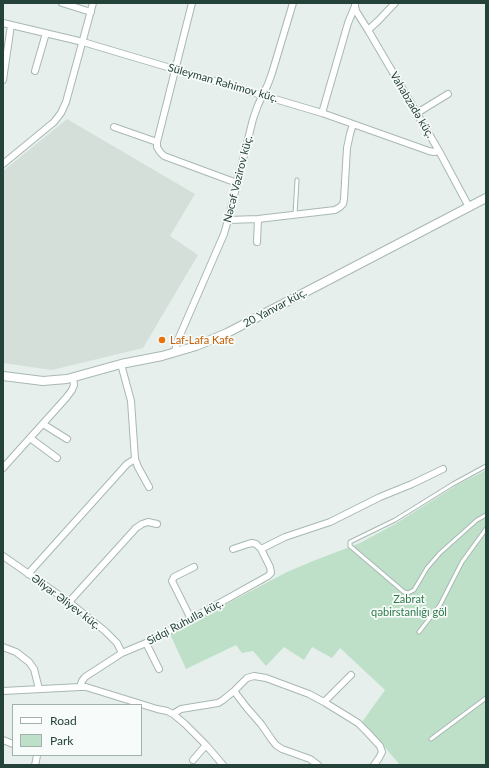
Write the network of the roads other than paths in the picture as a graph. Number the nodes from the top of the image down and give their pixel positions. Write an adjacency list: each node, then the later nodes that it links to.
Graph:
1 (62, 3): 7 (street)
2 (93, 3): 7 (street)
3 (192, 3): 13 (street)
4 (293, 3): 17 (street, Nəcəf Vəzirov küç.)
5 (395, 3): 10 (street)
6 (355, 5): 10 (street, Vahabzadə küç.); 18 (street)
7 (91, 12): 12 (street)
8 (3, 23): 9 (street, Süleyman Rəhimov küç.)
9 (11, 25): 11 (street, Süleyman Rəhimov küç.); 15 (street)
10 (368, 30): 19 (street, Vahabzadə küç.)
11 (46, 33): 12 (street, Süleyman Rəhimov küç.); 14 (street)
12 (83, 42): 13 (street, Süleyman Rəhimov küç.); 24 (street)
13 (176, 70): 17 (street, Süleyman Rəhimov küç.); 22 (street)
14 (35, 71)
15 (3, 80)
16 (448, 94): 19 (street)
17 (263, 95): 18 (street, Süleyman Rəhimov küç.); 26 (street, Nəcəf Vəzirov küç.)
18 (322, 113): 20 (street, Süleyman Rəhimov küç.)
19 (417, 113): 23 (street, Vahabzadə küç.)
20 (353, 124): 23 (street, Süleyman Rəhimov küç.); 29 (street)
21 (114, 128): 22 (street)
22 (157, 142): 26 (street)
23 (440, 151): 28 (street, Vahabzadə küç.)
24 (4, 160)
25 (297, 180): 29 (lane)
26 (237, 183): 31 (street, Nəcəf Vəzirov küç.)
27 (486, 198): 28 (street, 20 Yanvar küç.)
28 (469, 208): 33 (street, 20 Yanvar küç.)
29 (295, 214): 30 (street)
30 (258, 219): 31 (street); 32 (street)
31 (228, 220): 33 (street, Nəcəf Vəzirov küç.)
32 (257, 242)
33 (175, 352): 34 (street, 20 Yanvar küç.)
34 (120, 364): 36 (street, 20 Yanvar küç.); 41 (street)
35 (3, 376): 36 (street, 20 Yanvar küç.)
36 (73, 378): 37 (street)
37 (43, 424): 38 (street); 39 (street)
38 (30, 438): 40 (street); 43 (street)
39 (67, 439)
40 (57, 458)
41 (135, 459): 45 (street); 53 (street)
42 (486, 466): 46 (lane)
43 (3, 468)
44 (443, 469): 50 (street)
45 (149, 487)
46 (486, 515)
47 (157, 524): 54 (street)
48 (486, 529): 56 (lane)
49 (233, 549): 50 (street)
50 (260, 549): 55 (street, Sidqi Ruhulla küç.)
51 (3, 556): 53 (street, Əliyar Əliyev küç.)
52 (194, 567): 55 (street)
53 (28, 574): 54 (street, Əliyar Əliyev küç.)
54 (69, 602): 59 (street, Əliyar Əliyev küç.)
55 (191, 619): 57 (street, Sidqi Ruhulla küç.)
56 (419, 632)
57 (146, 643): 59 (street, Sidqi Ruhulla küç.); 60 (street)
58 (3, 647): 63 (street)
59 (122, 653): 62 (street, Sidqi Ruhulla küç.)
60 (159, 670)
61 (351, 675): 67 (street)
62 (80, 687): 63 (street); 68 (street)
63 (39, 689): 64 (street)
64 (3, 691)
65 (234, 691): 67 (street); 70 (street); 75 (street)
66 (486, 698): 71 (lane)
67 (324, 702): 76 (street)
68 (141, 704)
69 (142, 704): 70 (street)
70 (173, 714): 72 (street)
71 (431, 740)
72 (206, 744): 73 (street); 74 (street)
73 (193, 760)
74 (223, 765)
75 (318, 765)
76 (374, 765)

